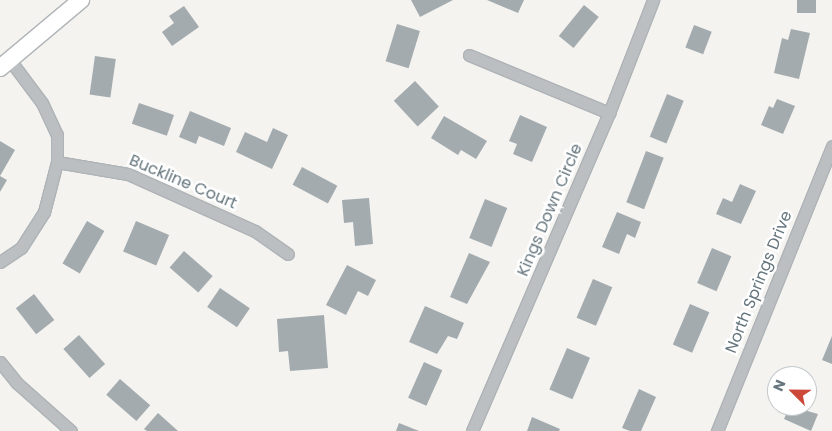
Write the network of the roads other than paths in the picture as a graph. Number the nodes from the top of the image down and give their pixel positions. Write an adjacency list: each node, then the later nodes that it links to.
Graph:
1 (82, 0): 4 (street)
2 (653, 0): 5 (street, Kings Down Circle)
3 (469, 55): 5 (street)
4 (5, 64): 7 (street)
5 (609, 112): 12 (street, Kings Down Circle)
6 (832, 146): 13 (street, North Springs Drive)
7 (57, 162): 8 (street, Buckline Court); 9 (street)
8 (288, 254)
9 (0, 262)
10 (0, 362): 11 (street)
11 (71, 431)
12 (472, 431)
13 (717, 431)

